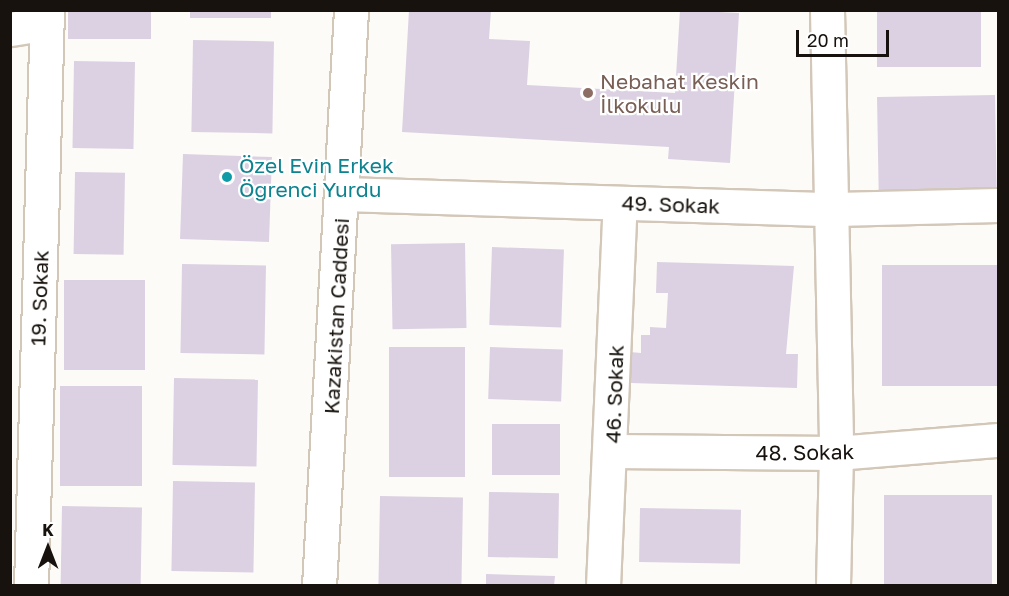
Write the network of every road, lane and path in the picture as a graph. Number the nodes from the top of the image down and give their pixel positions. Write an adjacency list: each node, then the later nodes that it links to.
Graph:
1 (351, 10): 5 (street, Kazakistan Caddesi)
2 (827, 10): 8 (street)
3 (47, 17): 4 (street); 9 (street, 19. Sokak)
4 (10, 29)
5 (343, 194): 6 (street, 49. Sokak); 14 (street, Kazakistan Caddesi)
6 (620, 203): 8 (street, 49. Sokak); 11 (street, 46. Sokak)
7 (999, 205): 8 (street, 49. Sokak)
8 (831, 209): 12 (street)
9 (24, 387): 13 (street, 19. Sokak)
10 (999, 440): 12 (street, 48. Sokak)
11 (612, 451): 12 (street, 48. Sokak); 15 (street, 46. Sokak)
12 (836, 453): 16 (street)
13 (30, 585)
14 (319, 585)
15 (603, 585)
16 (832, 585)

